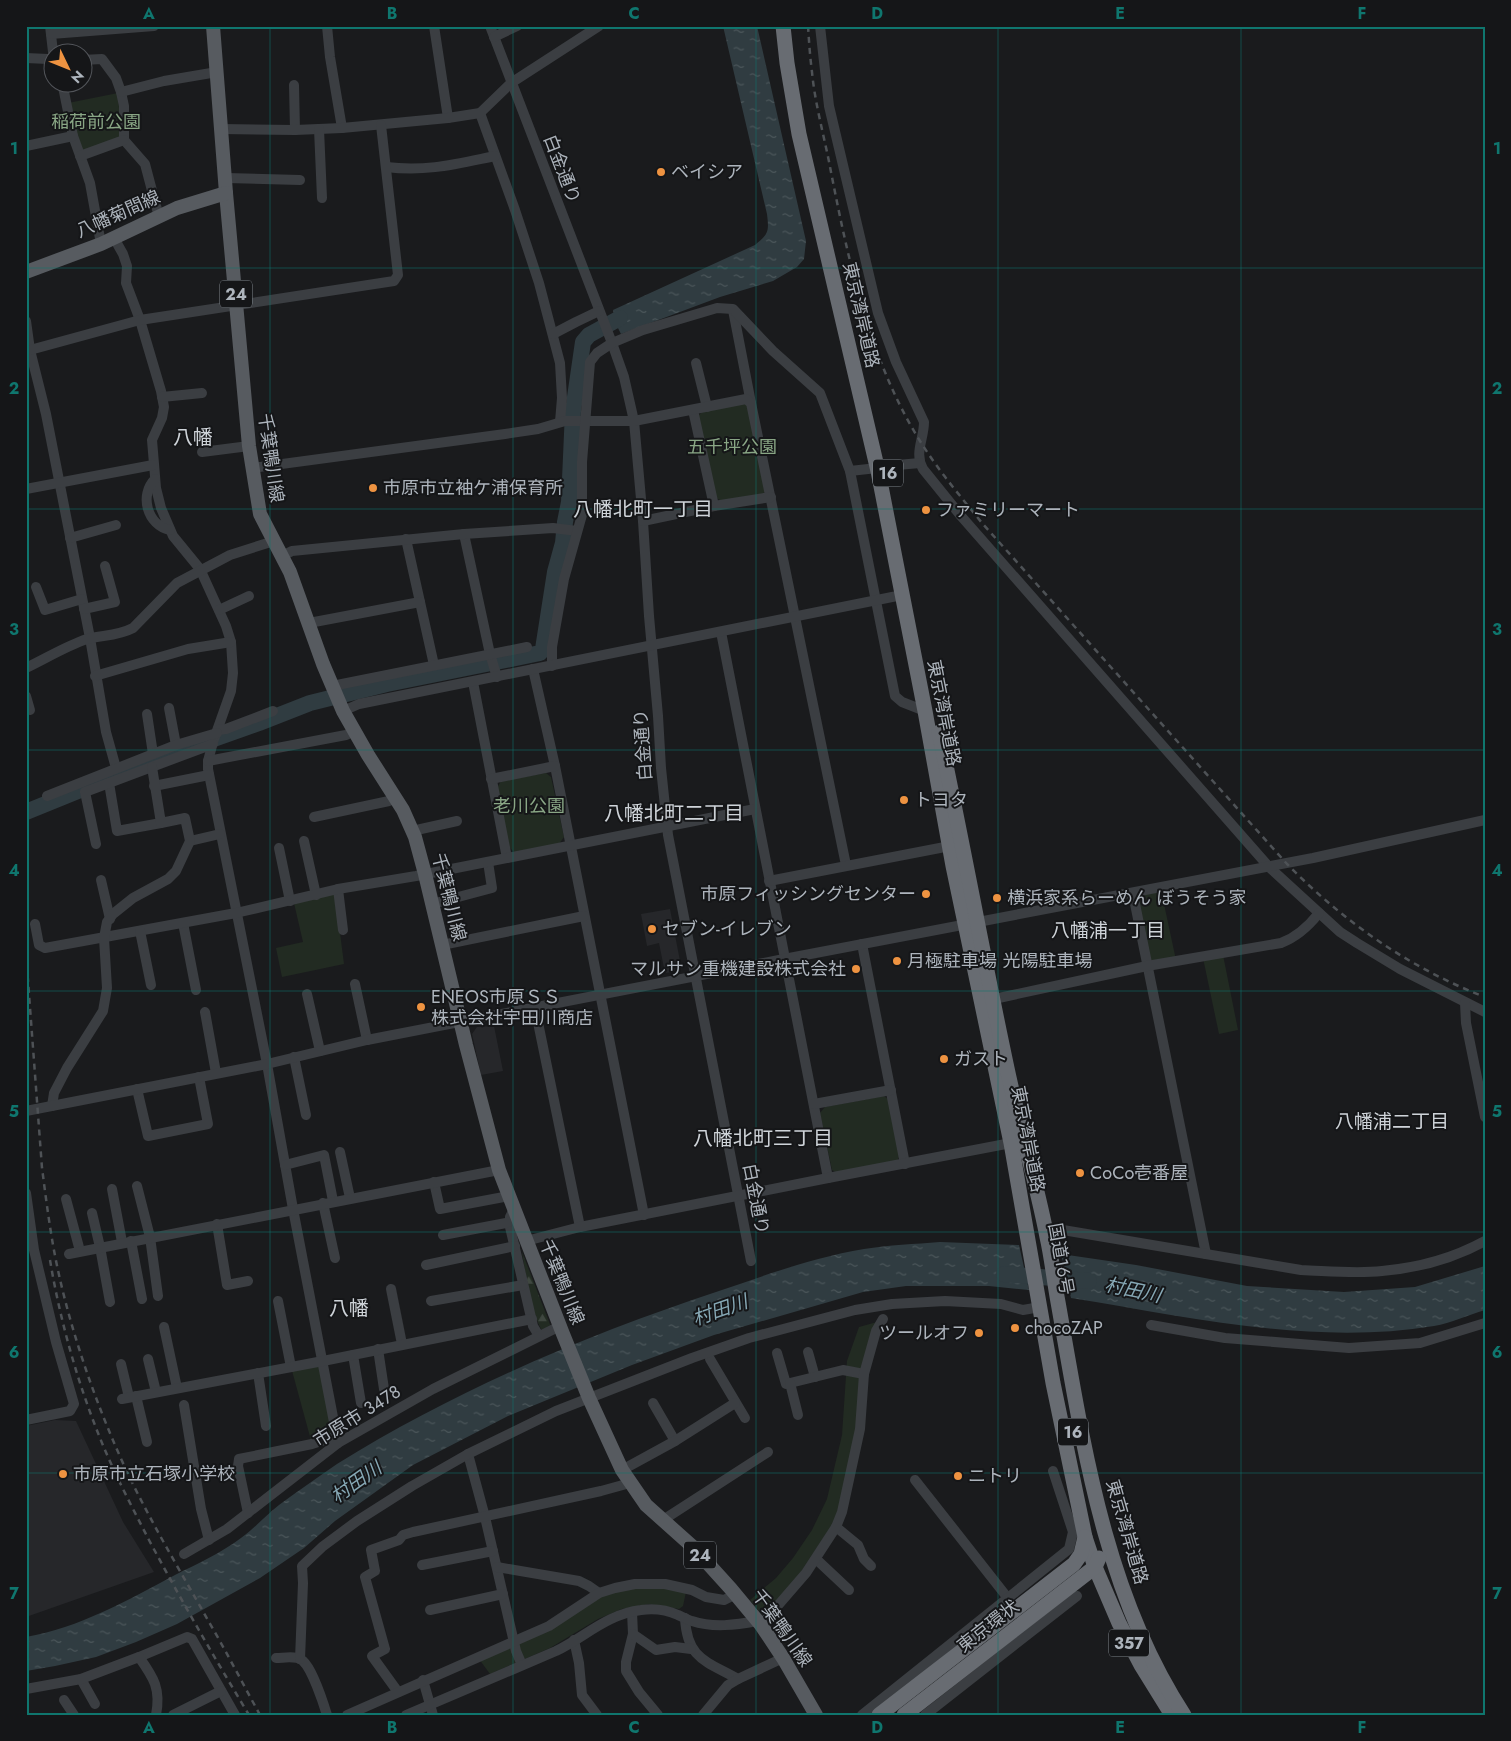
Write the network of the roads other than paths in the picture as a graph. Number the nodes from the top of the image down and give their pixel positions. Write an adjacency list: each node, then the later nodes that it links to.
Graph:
1 (154, 26): 11 (street)
2 (213, 26): 16 (main road, 千葉鴨川線 / 24)
3 (327, 26): 24 (street)
4 (434, 26): 22 (street)
5 (490, 26): 12 (street, 白金通り)
6 (517, 26): 12 (street)
7 (599, 26): 17 (street)
8 (783, 26): 62 (highway, 東京湾岸道路 / 16)
9 (792, 26): 62 (highway, 東京湾岸道路 / 16)
10 (820, 26): 60 (street)
11 (51, 30)
12 (494, 37): 17 (street, 白金通り)
13 (26, 58): 14 (street)
14 (42, 59)
15 (92, 60): 20 (street)
16 (217, 72): 20 (street); 25 (main road, 千葉鴨川線 / 24)
17 (511, 84): 21 (street); 43 (street, 白金通り)
18 (294, 85): 27 (street)
19 (64, 92): 28 (street)
20 (121, 92): 29 (street)
21 (480, 112): 22 (street); 32 (street)
22 (448, 118): 23 (street)
23 (381, 125): 24 (street); 33 (street)
24 (342, 128): 26 (street)
25 (221, 129): 27 (street); 34 (main road, 千葉鴨川線 / 24)
26 (319, 129): 27 (street); 37 (street)
27 (295, 130)
28 (73, 136): 30 (street); 31 (street)
29 (124, 140): 31 (street); 38 (street)
30 (26, 146)
31 (80, 156): 39 (street)
32 (495, 156): 33 (street); 46 (street)
33 (386, 167): 41 (street)
34 (226, 178): 35 (street); 36 (main road, 千葉鴨川線 / 24)
35 (300, 180)
36 (226, 193): 38 (main road, 八幡菊間線); 41 (main road, 千葉鴨川線 / 24)
37 (322, 198)
38 (159, 217): 39 (main road, 八幡菊間線)
39 (108, 241): 40 (main road, 八幡菊間線); 44 (street)
40 (26, 272)
41 (237, 305): 44 (street); 58 (main road, 千葉鴨川線 / 24)
42 (733, 309): 47 (street); 52 (street); 64 (street)
43 (600, 312): 46 (street); 47 (street, 白金通り)
44 (140, 320): 48 (street); 51 (street)
45 (26, 321): 48 (street)
46 (553, 334): 57 (street)
47 (612, 343): 55 (street); 56 (street, 白金通り)
48 (30, 350): 65 (street)
49 (696, 363): 53 (street)
50 (202, 393): 51 (street)
51 (162, 397): 61 (street)
52 (752, 403): 53 (street); 67 (street)
53 (706, 407): 54 (street)
54 (693, 410): 56 (street); 68 (street)
55 (582, 421): 56 (street); 57 (street); 71 (street)
56 (634, 421): 69 (street, 白金通り)
57 (562, 422): 63 (street)
58 (249, 446): 59 (street); 63 (main road, 千葉鴨川線 / 24)
59 (202, 452)
60 (920, 463): 62 (street); 139 (street)
61 (153, 465): 65 (street); 78 (street)
62 (882, 467): 64 (street); 80 (highway, 東京湾岸道路 / 16); 153 (highway, 東京湾岸道路 / 16)
63 (252, 468): 75 (main road, 千葉鴨川線 / 24)
64 (850, 471): 82 (street)
65 (59, 481): 66 (street); 73 (street)
66 (26, 489)
67 (772, 497): 68 (street); 86 (street)
68 (714, 506): 69 (street)
69 (643, 521): 91 (street, 白金通り)
70 (116, 525): 73 (street)
71 (577, 531): 72 (street); 95 (street)
72 (464, 534): 74 (street); 93 (street)
73 (70, 538): 84 (street)
74 (406, 539): 76 (street); 83 (street)
75 (274, 541): 76 (main road, 千葉鴨川線 / 24); 78 (street)
76 (282, 556): 87 (main road, 千葉鴨川線 / 24)
77 (105, 566): 84 (street)
78 (200, 569): 85 (street); 89 (street)
79 (36, 586): 84 (street)
80 (902, 595): 82 (street); 106 (highway, 東京湾岸道路 / 16)
81 (249, 596): 85 (street)
82 (874, 601): 86 (street); 106 (street)
83 (420, 602): 87 (street); 94 (street)
84 (83, 604): 89 (street)
85 (219, 610): 90 (street)
86 (795, 617): 88 (street); 138 (street)
87 (309, 623): 102 (main road, 千葉鴨川線 / 24)
88 (721, 632): 91 (street); 122 (street)
89 (90, 638): 96 (street); 98 (street)
90 (231, 642): 98 (street); 109 (street)
91 (651, 646): 95 (street); 127 (street, 白金通り)
92 (527, 647): 93 (street)
93 (490, 654): 94 (street); 99 (street)
94 (434, 665): 102 (street)
95 (552, 666): 97 (street)
96 (26, 668)
97 (533, 669): 99 (street); 114 (street)
98 (95, 676): 115 (street)
99 (497, 677): 100 (street)
100 (473, 682): 102 (street); 117 (street)
101 (26, 696): 104 (street)
102 (337, 697): 108 (main road, 千葉鴨川線 / 24)
103 (169, 708): 110 (street)
104 (30, 710)
105 (273, 711): 109 (street)
106 (925, 712): 134 (highway, 東京湾岸道路 / 16)
107 (147, 714): 111 (street)
108 (354, 731): 112 (street); 121 (main road, 千葉鴨川線 / 24)
109 (215, 737): 110 (street); 112 (street); 113 (street)
110 (176, 745): 111 (street)
111 (153, 754): 115 (street)
112 (208, 761): 116 (street)
113 (152, 766): 118 (street); 119 (street)
114 (554, 766): 117 (street); 133 (street)
115 (116, 768): 120 (street)
116 (209, 775): 119 (street); 129 (street)
117 (492, 779): 136 (street)
118 (109, 782): 126 (street); 132 (street)
119 (154, 786): 126 (street)
120 (47, 796)
121 (396, 798): 123 (street); 128 (main road, 千葉鴨川線 / 24)
122 (755, 809): 127 (street); 142 (street)
123 (314, 817)
124 (457, 820): 128 (street)
125 (1485, 820): 139 (street)
126 (161, 823): 130 (street)
127 (667, 827): 133 (street); 162 (street, 白金通り)
128 (412, 831): 140 (main road, 千葉鴨川線 / 24)
129 (220, 834): 130 (street); 148 (street)
130 (190, 841): 151 (street)
131 (304, 841): 145 (street)
132 (96, 844)
133 (570, 845): 136 (street); 150 (street)
134 (950, 846): 138 (street); 153 (highway, 東京湾岸道路 / 16)
135 (279, 848): 146 (street)
136 (507, 858): 137 (street)
137 (488, 862): 140 (street); 147 (street)
138 (846, 865): 142 (street)
139 (1269, 867): 144 (street); 149 (street)
140 (425, 874): 143 (street); 147 (main road, 千葉鴨川線 / 24)
141 (101, 880): 151 (street)
142 (769, 881): 160 (street)
143 (338, 890): 145 (street); 155 (street)
144 (1132, 894): 153 (street); 161 (street)
145 (316, 895): 146 (street)
146 (290, 901): 148 (street)
147 (432, 904): 159 (main road, 千葉鴨川線 / 24)
148 (236, 913): 152 (street); 177 (street)
149 (1319, 913): 161 (street); 169 (street)
150 (584, 916): 159 (street); 167 (street)
151 (110, 919): 157 (street)
152 (183, 923): 156 (street); 165 (street)
153 (972, 923): 158 (street); 168 (highway, 東京湾岸道路 / 16); 187 (highway, 東京湾岸道路 / 16)
154 (35, 924): 157 (street)
155 (343, 930)
156 (140, 931): 157 (street); 164 (street)
157 (104, 938): 183 (street)
158 (862, 944): 160 (street); 181 (street)
159 (442, 945): 173 (main road, 千葉鴨川線 / 24)
160 (784, 959): 162 (street); 182 (street)
161 (1147, 966): 168 (street); 217 (street)
162 (695, 976): 167 (street); 198 (street, 白金通り)
163 (355, 984): 174 (street)
164 (151, 985)
165 (196, 990)
166 (307, 994): 175 (street)
167 (600, 995): 170 (street); 205 (street)
168 (994, 998): 189 (highway, 東京湾岸道路 / 16)
169 (1465, 1003): 172 (street); 186 (street)
170 (535, 1008): 173 (street); 207 (street)
171 (204, 1012): 178 (street)
172 (1485, 1012)
173 (461, 1022): 174 (street); 192 (main road, 千葉鴨川線 / 24)
174 (367, 1040): 175 (street)
175 (320, 1051): 176 (street)
176 (294, 1057): 177 (street); 185 (street)
177 (266, 1064): 178 (street); 191 (street)
178 (216, 1074): 179 (street)
179 (199, 1077): 180 (street); 180 (street)
180 (137, 1089): 183 (street)
181 (891, 1090): 182 (street); 190 (street)
182 (814, 1104): 193 (street)
183 (52, 1106): 184 (street)
184 (26, 1111)
185 (306, 1115)
186 (1485, 1117)
187 (1011, 1143): 190 (street); 209 (highway, 東京湾岸道路 / 16)
188 (340, 1152): 199 (street)
189 (1029, 1161): 209 (highway, 国道16号 / 16)
190 (905, 1164): 193 (street)
191 (285, 1165): 201 (street); 202 (street)
192 (499, 1170): 194 (street); 203 (main road, 千葉鴨川線 / 24)
193 (828, 1178): 198 (street)
194 (434, 1182): 199 (street); 203 (street)
195 (137, 1186): 210 (street)
196 (112, 1189): 211 (street)
197 (26, 1193): 262 (street)
198 (738, 1196): 205 (street); 219 (street, 白金通り)
199 (350, 1198): 201 (street)
200 (66, 1199): 215 (street)
201 (328, 1202): 202 (street); 218 (street)
202 (293, 1209): 206 (street); 244 (street)
203 (511, 1209): 208 (street); 213 (main road, 千葉鴨川線 / 24)
204 (92, 1213): 214 (street)
205 (644, 1215): 207 (street)
206 (217, 1224): 210 (street); 221 (street)
207 (580, 1227): 213 (street)
208 (442, 1235)
209 (1040, 1235): 217 (street); 229 (highway, 東京湾岸道路 / 16)
210 (150, 1237): 211 (street); 224 (street)
211 (126, 1241): 214 (street); 225 (street)
212 (1485, 1241): 217 (street)
213 (521, 1243): 220 (street); 222 (street); 235 (main road, 千葉鴨川線 / 24)
214 (100, 1247): 215 (street); 228 (street)
215 (80, 1251): 216 (street)
216 (69, 1254)
217 (1206, 1254)
218 (335, 1258)
219 (751, 1261)
220 (426, 1265)
221 (248, 1281)
222 (524, 1284): 227 (street); 230 (street)
223 (391, 1289): 237 (street)
224 (158, 1296)
225 (142, 1299)
226 (278, 1301): 246 (street)
227 (431, 1301)
228 (110, 1302)
229 (1047, 1303): 254 (street); 277 (highway, 東京湾岸道路 / 16); 278 (highway, 東京湾岸道路 / 16); 283 (highway, 国道16号 / 16)
230 (532, 1319): 236 (street); 237 (street)
231 (883, 1319): 248 (street)
232 (1485, 1323): 233 (street)
233 (1151, 1325)
234 (164, 1328): 251 (street)
235 (561, 1330): 236 (street, 市原市 3478); 254 (main road, 千葉鴨川線 / 24)
236 (539, 1336): 264 (street, 市原市 3478)
237 (402, 1344): 238 (street)
238 (378, 1350): 241 (street); 252 (street)
239 (808, 1352): 249 (street)
240 (777, 1353): 250 (street)
241 (353, 1355): 244 (street); 257 (street)
242 (148, 1359): 253 (street)
243 (710, 1359): 256 (street)
244 (323, 1361): 246 (street); 264 (street)
245 (121, 1364): 255 (street)
246 (291, 1367): 247 (street)
247 (258, 1373): 251 (street); 263 (street)
248 (864, 1374): 249 (street); 276 (street)
249 (815, 1377): 250 (street)
250 (790, 1383): 260 (street)
251 (177, 1388): 253 (street)
252 (384, 1390)
253 (156, 1392): 255 (street)
254 (588, 1396): 268 (street); 269 (main road, 千葉鴨川線 / 24)
255 (129, 1397): 266 (street)
256 (735, 1402): 261 (street); 265 (street)
257 (361, 1403)
258 (653, 1403): 265 (street)
259 (184, 1405): 279 (street)
260 (798, 1415)
261 (745, 1418)
262 (26, 1420)
263 (266, 1426)
264 (338, 1440): 273 (street, 市原市 3478); 273 (street)
265 (674, 1441): 269 (street)
266 (147, 1442)
267 (768, 1452): 275 (street)
268 (468, 1454): 274 (street); 306 (street)
269 (622, 1470): 272 (main road, 千葉鴨川線 / 24)
270 (1053, 1471): 293 (street)
271 (915, 1480): 293 (street)
272 (630, 1483): 274 (street); 275 (main road, 千葉鴨川線 / 24)
273 (248, 1513): 279 (street, 市原市 3478)
274 (485, 1517): 280 (street); 313 (street)
275 (663, 1520): 291 (main road, 千葉鴨川線 / 24)
276 (836, 1527): 282 (street); 285 (street)
277 (1085, 1536): 283 (highway, 東京湾岸道路 / 357); 298 (highway, 東京環状)
278 (1106, 1536): 287 (highway, 東京湾岸道路 / 357)
279 (209, 1540): 281 (street, 市原市 3478)
280 (493, 1551): 284 (street); 286 (street)
281 (184, 1554)
282 (816, 1559): 288 (street); 297 (street)
283 (1095, 1563): 287 (highway); 298 (highway, 東京環状); 330 (highway, 東京環状); 332 (highway, 東京湾岸道路 / 357)
284 (422, 1566)
285 (871, 1566)
286 (497, 1567): 289 (street); 290 (street)
287 (1116, 1570): 333 (highway, 東京湾岸道路 / 357)
288 (849, 1590)
289 (599, 1593): 291 (street); 301 (street)
290 (503, 1594): 294 (street); 301 (street)
291 (736, 1594): 297 (main road, 千葉鴨川線 / 24)
292 (1077, 1596): 331 (street)
293 (1007, 1598): 328 (street)
294 (430, 1610)
295 (632, 1612): 296 (street); 299 (street); 300 (street)
296 (685, 1618): 297 (street); 302 (street)
297 (759, 1623): 305 (main road, 千葉鴨川線 / 24)
298 (989, 1630): 329 (highway, 東京環状)
299 (633, 1634): 302 (street); 325 (street)
300 (574, 1640): 307 (street); 324 (street)
301 (514, 1642): 307 (street); 310 (street)
302 (691, 1649): 309 (street)
303 (139, 1657): 308 (street); 312 (street); 318 (street)
304 (276, 1658): 306 (street)
305 (783, 1658): 309 (street); 327 (main road, 千葉鴨川線 / 24)
306 (300, 1659): 321 (street)
307 (522, 1665): 316 (street)
308 (80, 1679): 311 (street); 315 (street)
309 (738, 1679): 326 (street)
310 (423, 1680): 313 (street); 316 (street)
311 (26, 1689)
312 (221, 1690): 319 (street); 320 (street)
313 (398, 1692): 322 (street)
314 (64, 1700): 317 (street)
315 (95, 1704)
316 (432, 1710): 323 (street)
317 (74, 1715)
318 (156, 1715)
319 (173, 1715)
320 (235, 1715)
321 (328, 1715)
322 (347, 1715)
323 (406, 1715)
324 (597, 1715)
325 (658, 1715)
326 (703, 1715)
327 (816, 1715)
328 (862, 1715)
329 (879, 1715)
330 (904, 1715)
331 (925, 1715)
332 (1172, 1715)
333 (1184, 1715)

